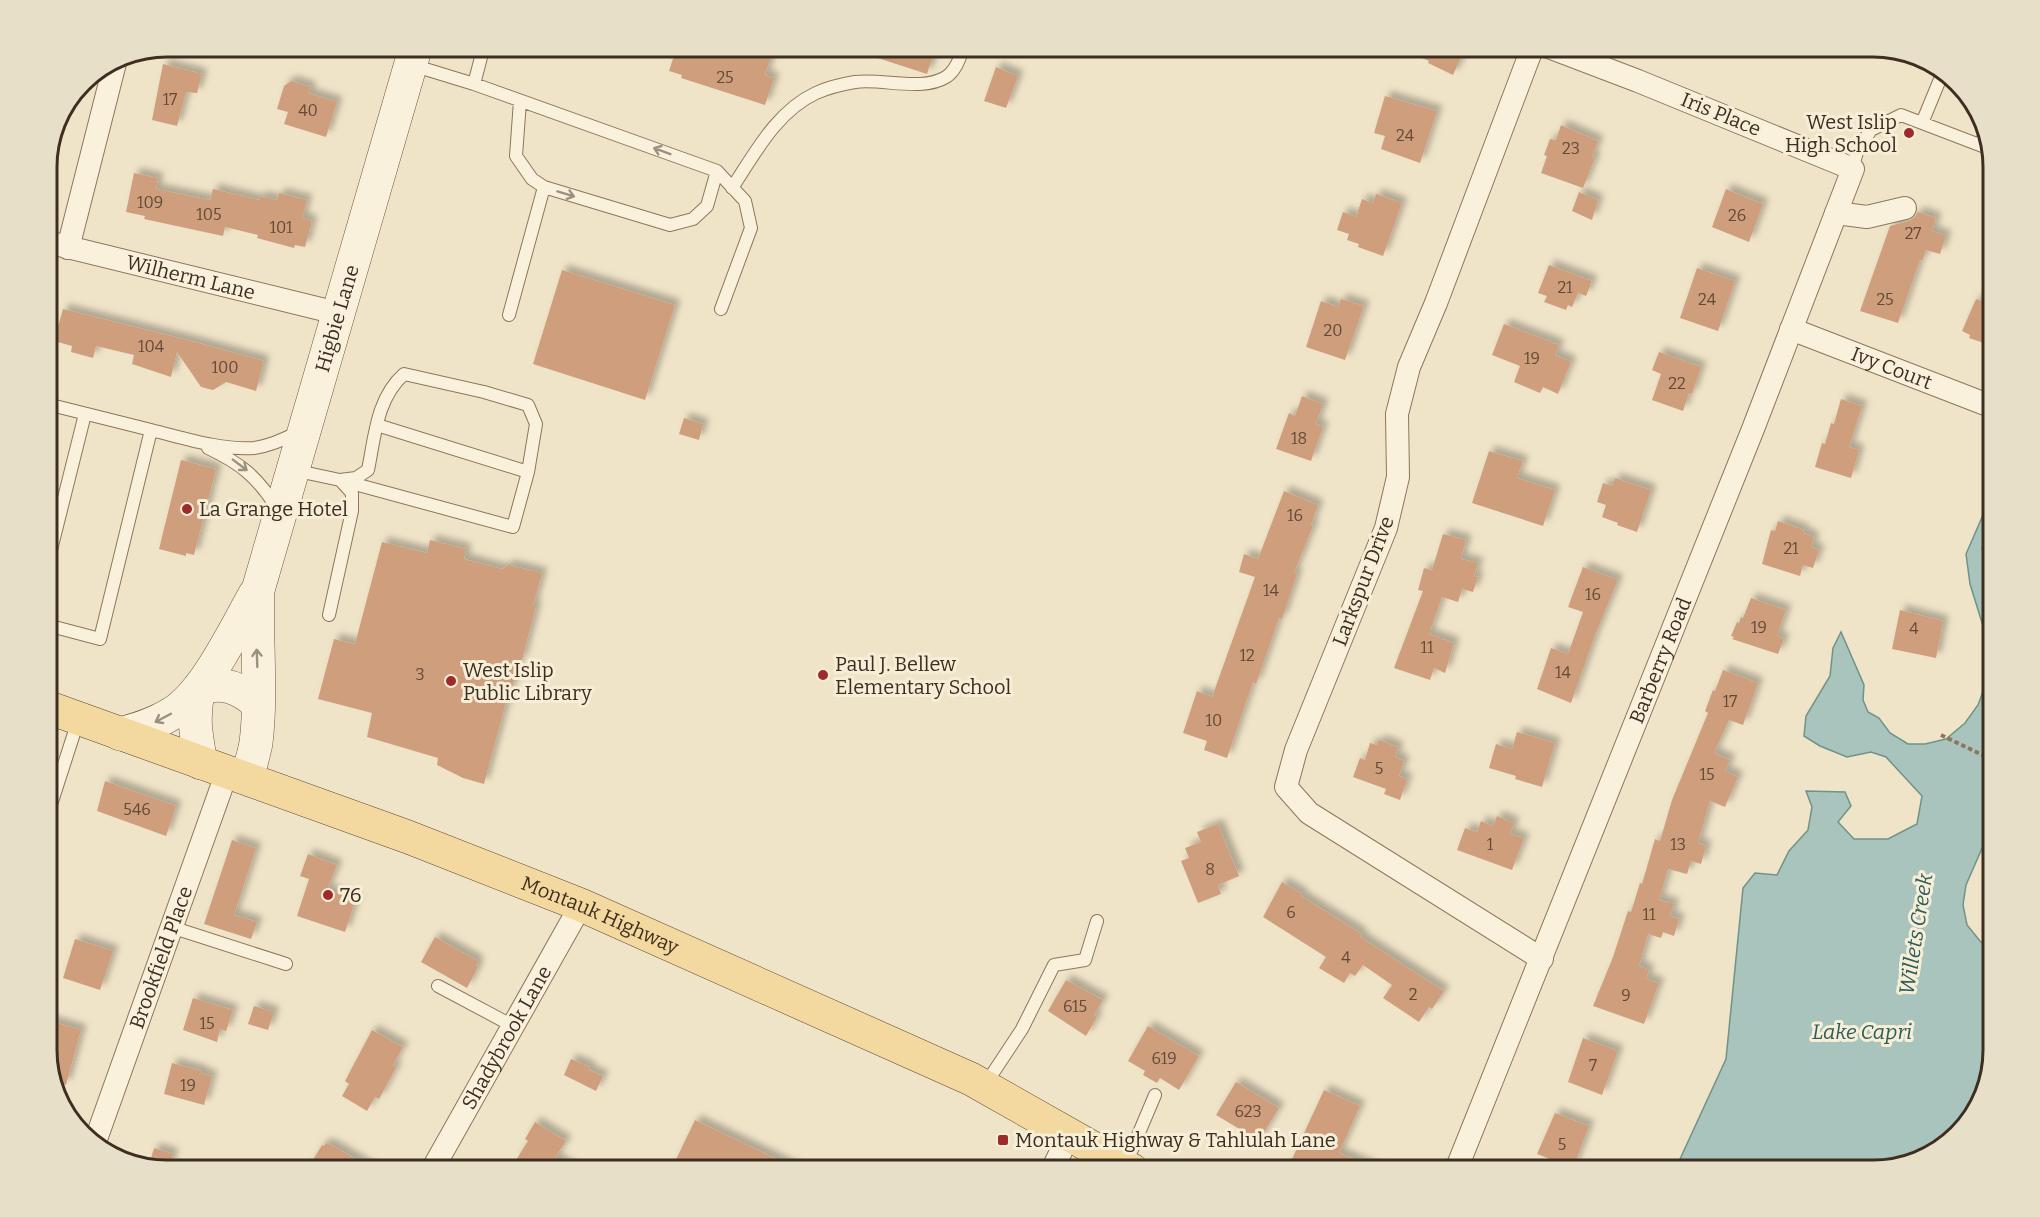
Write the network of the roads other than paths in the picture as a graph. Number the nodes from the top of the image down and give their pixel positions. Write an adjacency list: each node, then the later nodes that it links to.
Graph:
1 (413, 57): 21 (main road, Higbie Lane)
2 (415, 57): 9 (lane)
3 (481, 57): 9 (lane)
4 (960, 57): 16 (lane)
5 (1529, 57): 49 (street, Larkspur Drive)
6 (1575, 57): 13 (street, Iris Place)
7 (112, 72): 19 (street)
8 (1939, 79): 11 (lane)
9 (474, 84): 10 (lane)
10 (520, 101): 14 (lane, one-way to 10); 15 (lane)
11 (1922, 123): 12 (lane); 13 (lane)
12 (1980, 141)
13 (1852, 169): 18 (street)
14 (717, 171): 15 (lane, one-way to 14); 16 (lane)
15 (544, 187): 22 (lane)
16 (732, 188): 20 (lane)
17 (1905, 208): 18 (street)
18 (1836, 213): 23 (street, Barberry Road)
19 (57, 245): 21 (street, Wilherm Lane)
20 (721, 309)
21 (337, 313): 28 (main road, Higbie Lane)
22 (509, 315)
23 (1791, 329): 24 (street, Ivy Court); 49 (street, Barberry Road)
24 (1983, 403)
25 (57, 407): 26 (lane)
26 (86, 414): 29 (lane); 35 (lane)
27 (377, 425): 32 (lane); 32 (lane); 33 (lane)
28 (304, 429): 30 (lane); 31 (main road, Higbie Lane)
29 (152, 430): 30 (lane); 38 (lane)
30 (188, 439): 34 (lane, one-way to 34)
31 (292, 470): 33 (lane); 34 (main road, Higbie Lane)
32 (528, 472): 33 (lane)
33 (340, 480): 37 (lane)
34 (279, 513): 36 (main road, Higbie Lane)
35 (57, 527)
36 (258, 590): 39 (main road, Higbie Lane); 40 (main road, Higbie Lane, one-way to 36)
37 (329, 615)
38 (57, 628)
39 (199, 689): 40 (main road); 43 (main road, Higbie Lane, one-way to 43); 44 (main road, Higbie Lane)
40 (258, 704): 44 (main road, Higbie Lane)
41 (57, 711): 42 (main road, Montauk Highway)
42 (79, 719): 43 (main road, Montauk Highway); 45 (lane)
43 (120, 734): 44 (main road, Montauk Highway)
44 (225, 771): 46 (main road, Montauk Highway); 48 (street, Brookfield Place)
45 (57, 786)
46 (581, 905): 52 (street, Shadybrook Lane); 53 (main road, Montauk Highway)
47 (1097, 921): 53 (lane)
48 (171, 927): 50 (lane); 56 (street, Brookfield Place)
49 (1542, 959): 61 (street, Barberry Road)
50 (286, 964)
51 (438, 986): 52 (lane)
52 (513, 1026): 57 (street, Shadybrook Lane)
53 (984, 1086): 55 (main road, Montauk Highway)
54 (1155, 1095): 60 (lane)
55 (1070, 1133): 58 (street); 59 (main road, Montauk Highway)
56 (98, 1135)
57 (438, 1160)
58 (1057, 1160)
59 (1114, 1160)
60 (1131, 1160)
61 (1460, 1160)

